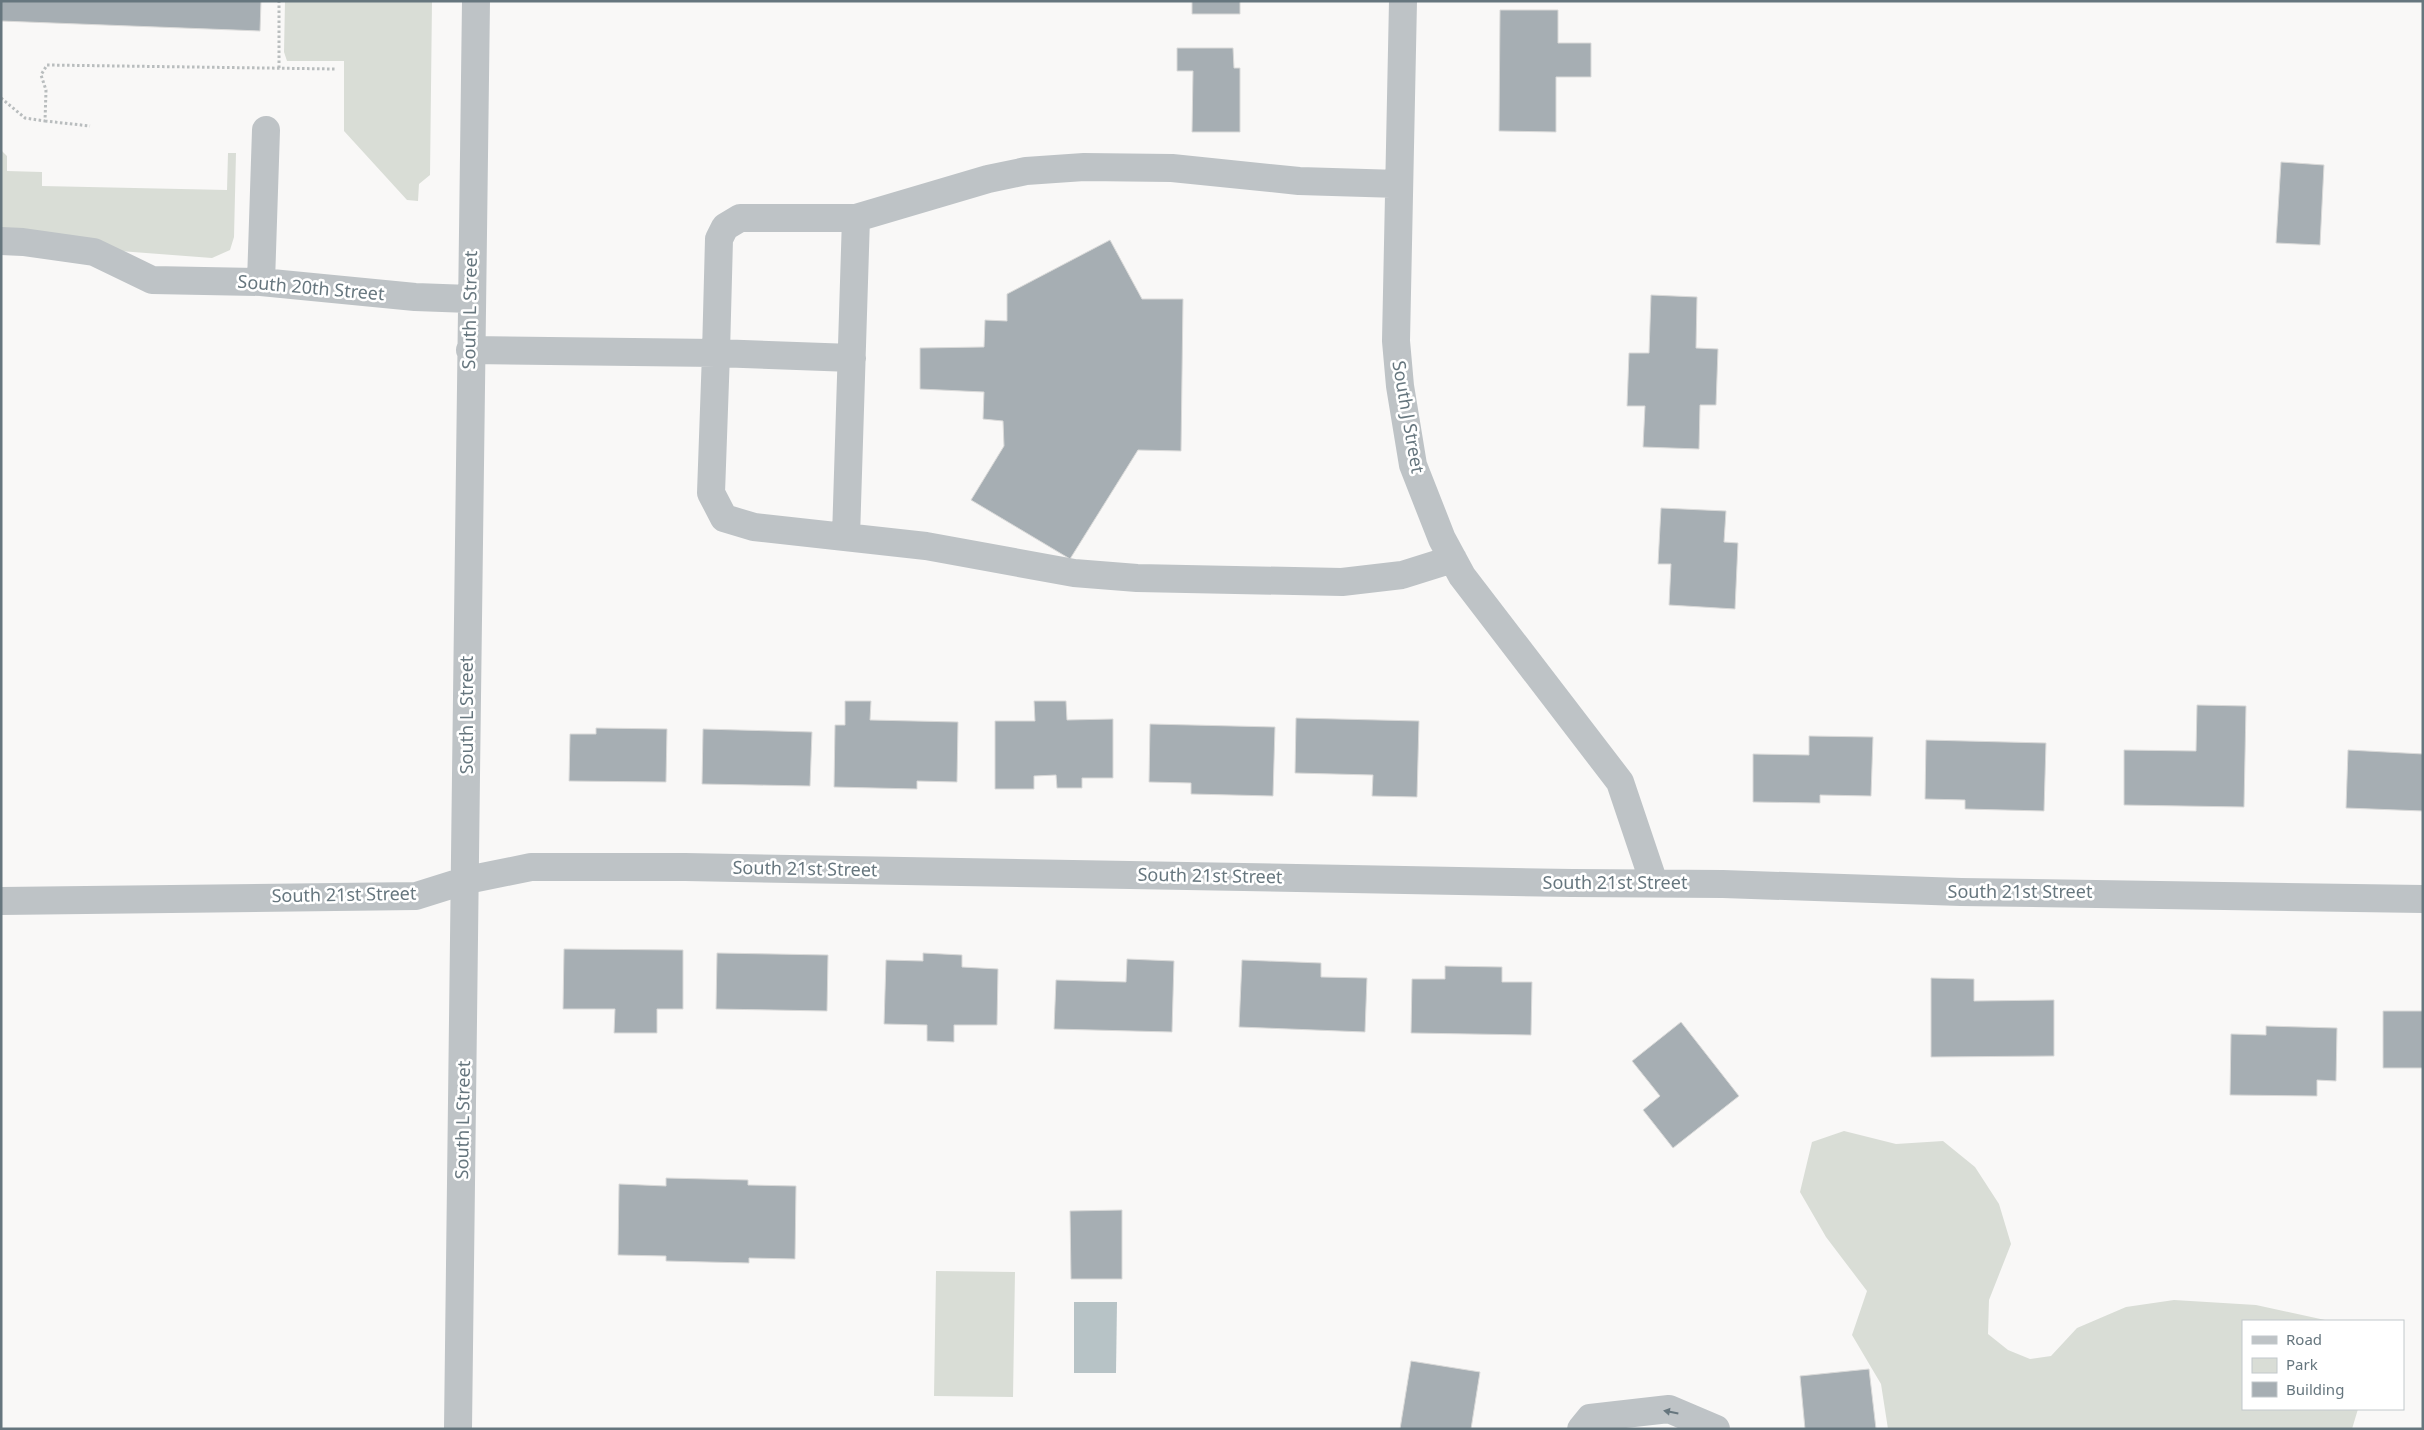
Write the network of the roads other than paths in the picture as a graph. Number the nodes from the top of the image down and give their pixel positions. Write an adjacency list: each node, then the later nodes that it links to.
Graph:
1 (476, 1): 8 (street, South L Street)
2 (1403, 1): 4 (street, South J Street)
3 (266, 130): 7 (street)
4 (1399, 184): 5 (street); 13 (street, South J Street)
5 (856, 218): 10 (street); 11 (street)
6 (1, 241): 7 (street, South 20th Street)
7 (261, 282): 8 (street, South 20th Street)
8 (470, 299): 9 (street, South L Street)
9 (470, 350): 10 (street); 14 (street, South L Street)
10 (716, 354): 11 (street); 12 (street)
11 (852, 358): 12 (street)
12 (846, 538): 13 (street)
13 (1453, 560): 15 (street, South J Street)
14 (467, 880): 15 (street, South 21st Street); 17 (street, South 21st Street); 18 (street, South L Street)
15 (1654, 883): 16 (street, South 21st Street)
16 (2423, 899)
17 (1, 901)
18 (458, 1429)
19 (1581, 1429): 20 (street, one-way to 19)
20 (1716, 1429)

